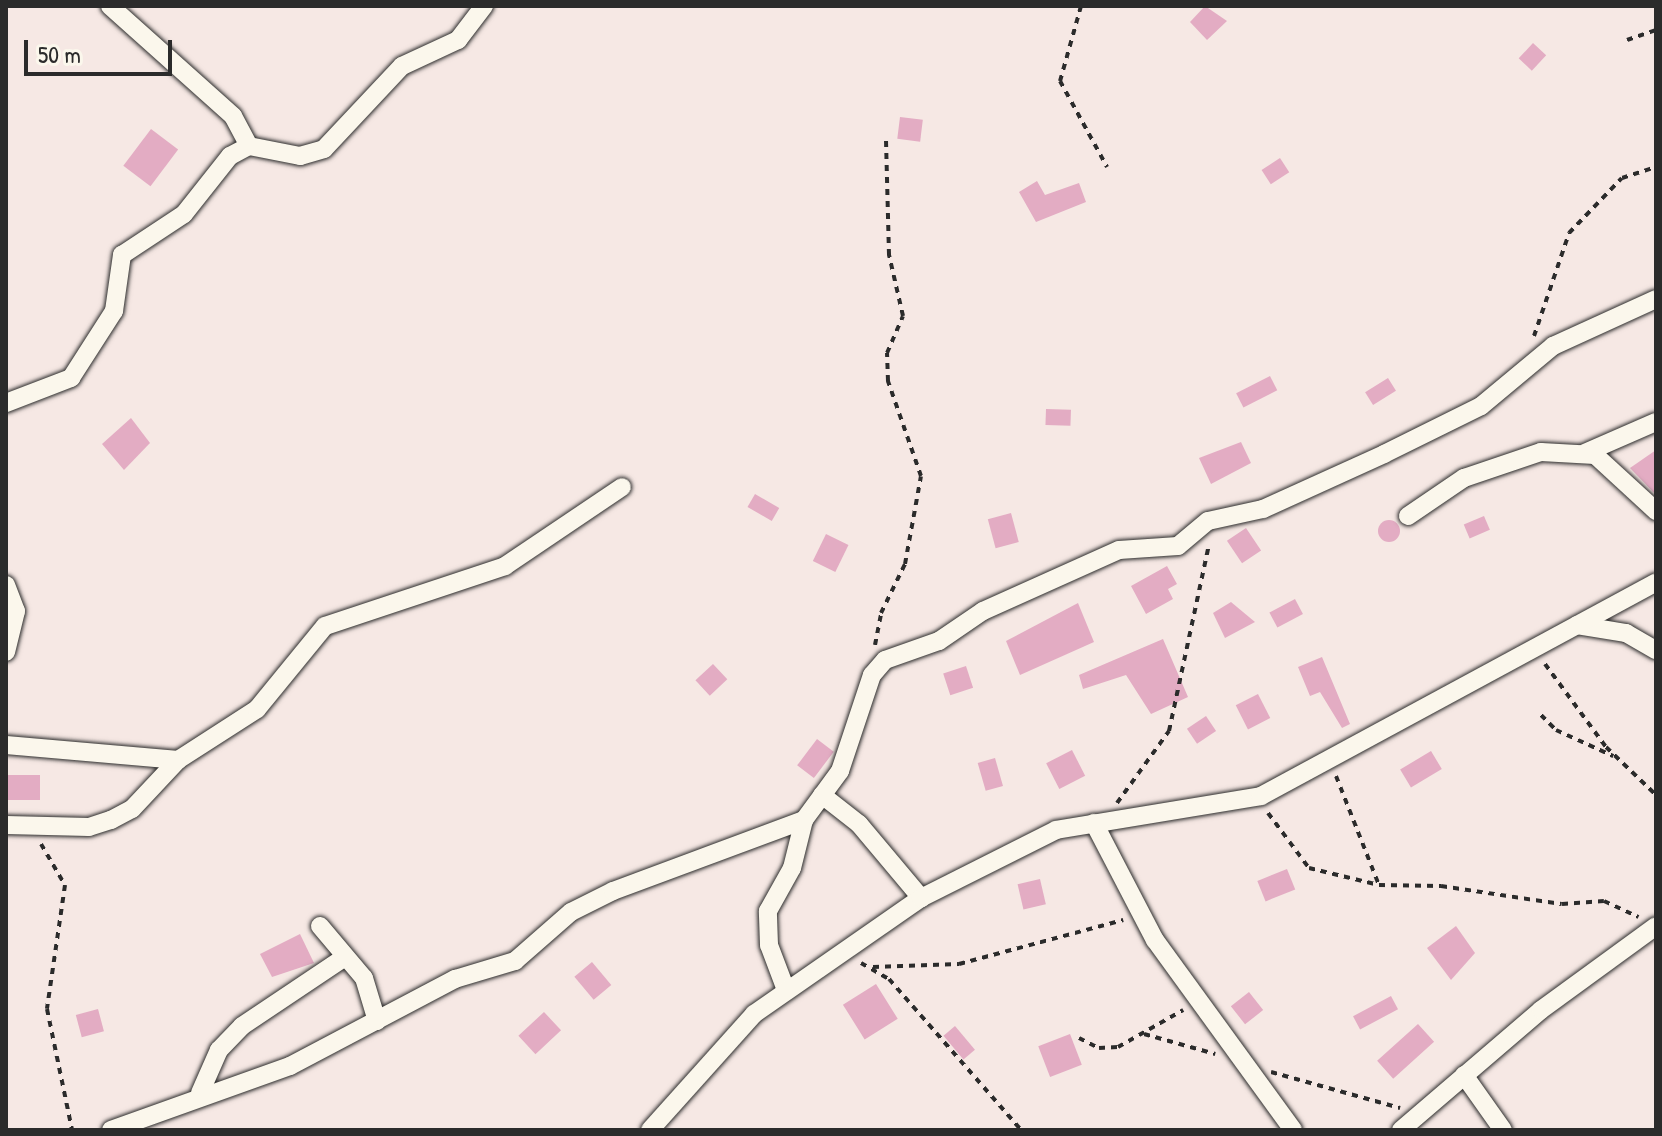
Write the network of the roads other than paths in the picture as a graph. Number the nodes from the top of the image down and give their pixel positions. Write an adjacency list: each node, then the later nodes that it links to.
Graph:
1 (484, 6): 3 (street)
2 (114, 7): 3 (street)
3 (249, 146): 5 (street)
4 (1656, 299): 18 (street)
5 (6, 403)
6 (1656, 422): 7 (street)
7 (1585, 453): 9 (street); 10 (street)
8 (622, 487): 17 (street)
9 (1656, 511)
10 (1408, 516)
11 (1656, 582): 13 (street)
12 (6, 585): 15 (street)
13 (1577, 625): 14 (street); 20 (street)
14 (1656, 650)
15 (6, 652)
16 (6, 745): 17 (street)
17 (178, 760): 21 (street)
18 (822, 795): 19 (street); 22 (street)
19 (804, 820): 26 (street); 27 (street)
20 (1102, 821): 22 (street); 32 (street)
21 (6, 825)
22 (921, 898): 26 (street)
23 (320, 926): 25 (street)
24 (1656, 926): 28 (street)
25 (345, 957): 27 (street); 29 (street)
26 (786, 990): 31 (street)
27 (377, 1021): 29 (street)
28 (1464, 1075): 33 (street); 34 (street)
29 (200, 1093): 30 (street)
30 (111, 1130)
31 (650, 1130)
32 (1293, 1130)
33 (1401, 1130)
34 (1503, 1130)

